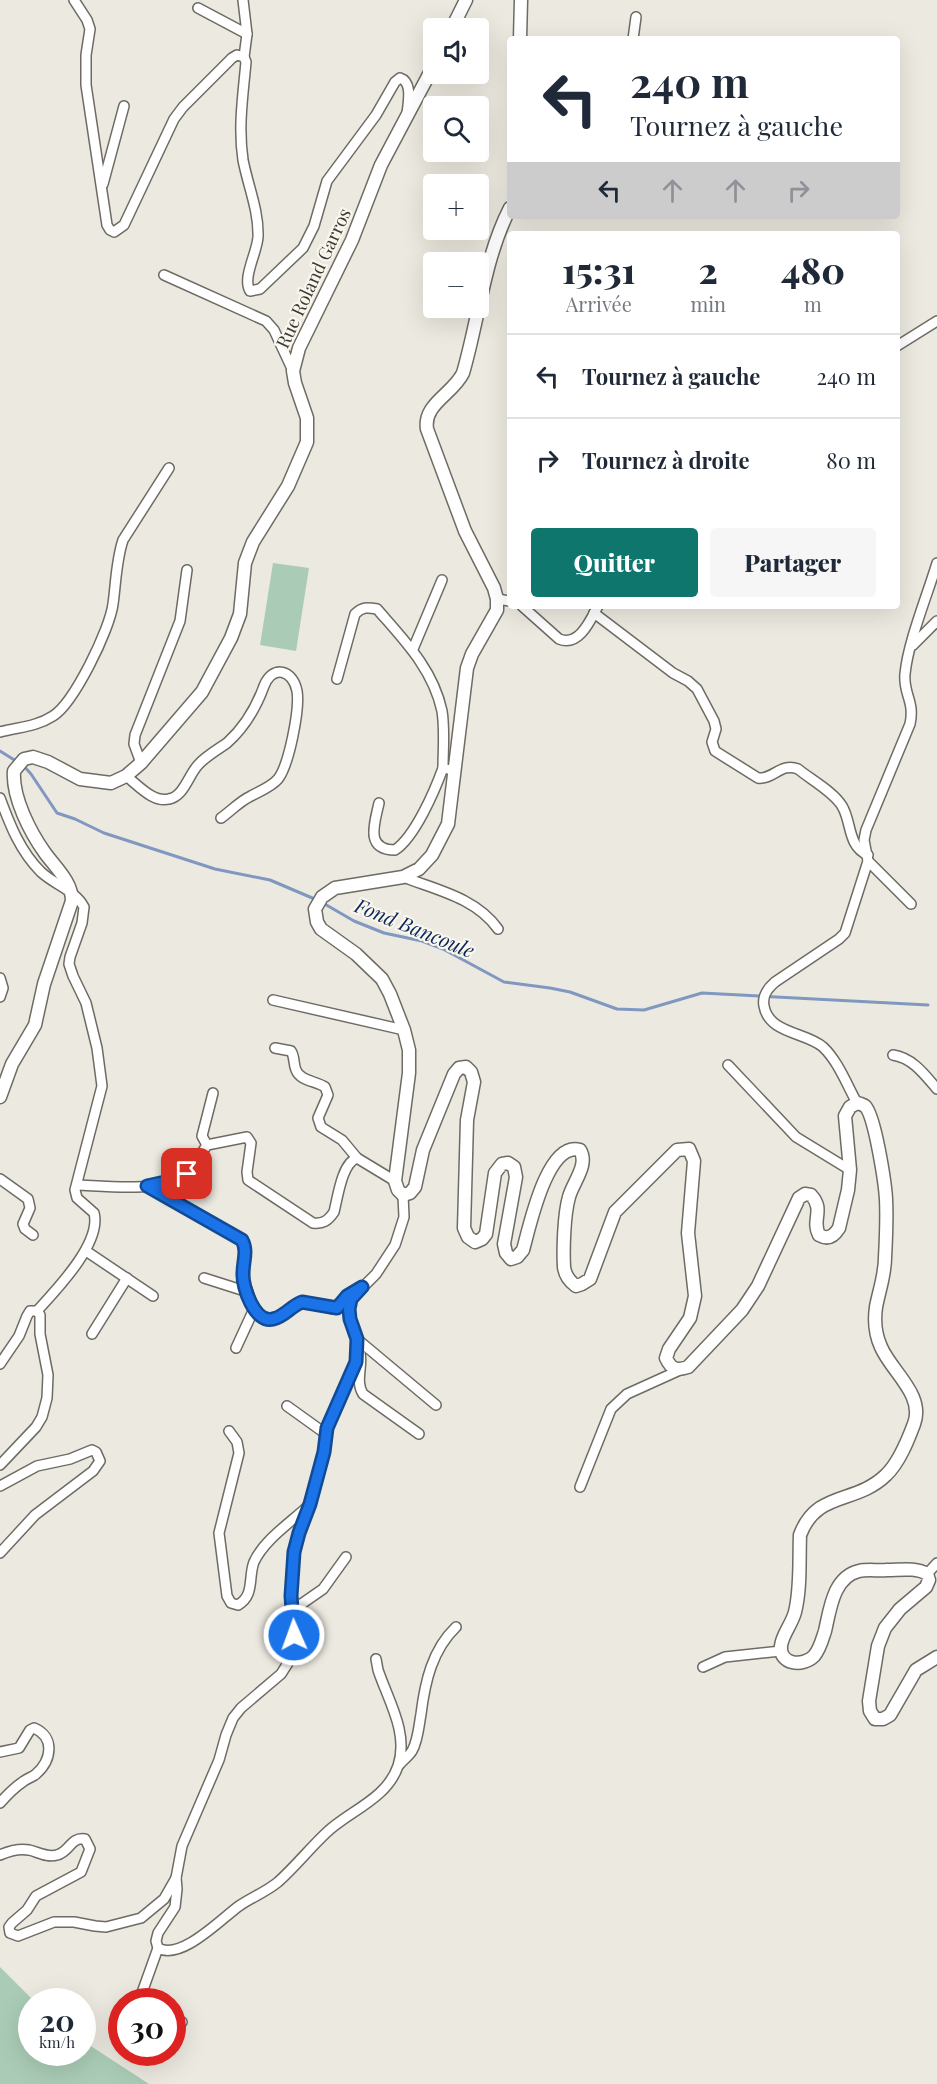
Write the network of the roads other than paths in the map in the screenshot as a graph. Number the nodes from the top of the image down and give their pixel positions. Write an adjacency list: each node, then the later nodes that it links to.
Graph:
1 (74, 0): 15 (street)
2 (243, 0): 8 (street)
3 (466, 0): 7 (main road)
4 (521, 0): 9 (main road)
5 (198, 8): 8 (street)
6 (636, 17): 10 (street)
7 (457, 18)
8 (247, 34): 11 (street)
9 (520, 36)
10 (633, 36)
11 (244, 57): 14 (street); 15 (street)
12 (424, 84): 14 (main road, Rue Roland Garros)
13 (124, 106): 15 (street)
14 (407, 117): 20 (main road, Rue Roland Garros)
15 (102, 188)
16 (507, 213): 25 (main road)
17 (164, 275): 20 (street)
18 (937, 321): 19 (street)
19 (900, 344)
20 (293, 371): 33 (main road, Rue Roland Garros)
21 (169, 468): 32 (street)
22 (937, 563): 29 (street)
23 (187, 570): 33 (street)
24 (442, 580): 30 (street)
25 (504, 600): 34 (main road)
26 (525, 609): 27 (street)
27 (596, 610): 39 (street)
28 (937, 621): 29 (street)
29 (911, 647): 39 (street)
30 (413, 649): 31 (street); 34 (street)
31 (337, 679)
32 (0, 732)
33 (141, 763): 35 (main road, Rue Roland Garros)
34 (449, 769): 37 (street); 40 (main road)
35 (126, 776): 38 (street); 41 (main road, Rue Roland Garros)
36 (0, 798): 41 (street)
37 (379, 803)
38 (221, 818)
39 (868, 858): 42 (street); 54 (street)
40 (403, 877): 43 (street); 47 (main road)
41 (72, 892): 53 (main road); 60 (street)
42 (911, 904)
43 (498, 929)
44 (0, 978): 45 (street)
45 (0, 997)
46 (273, 1000): 47 (street)
47 (404, 1030): 59 (main road)
48 (275, 1048): 56 (street)
49 (893, 1055): 51 (street)
50 (728, 1065): 57 (street)
51 (937, 1089)
52 (213, 1094): 55 (street)
53 (0, 1097)
54 (857, 1103): 57 (main road); 92 (main road)
55 (207, 1144): 56 (street); 61 (street)
56 (357, 1158): 59 (street)
57 (850, 1170): 76 (main road)
58 (0, 1179): 63 (street)
59 (395, 1182): 62 (main road)
60 (77, 1185): 61 (street); 64 (street)
61 (147, 1186): 68 (street)
62 (404, 1195): 67 (street); 76 (main road)
63 (33, 1234)
64 (86, 1251): 65 (street); 71 (street)
65 (127, 1278): 69 (street); 72 (street)
66 (204, 1278): 68 (street)
67 (362, 1287): 70 (street); 73 (street)
68 (248, 1292): 70 (street)
69 (153, 1296)
70 (254, 1310): 74 (street)
71 (37, 1311): 75 (street); 82 (street)
72 (92, 1334)
73 (357, 1343): 77 (street); 80 (street); 81 (street)
74 (236, 1348)
75 (0, 1364)
76 (680, 1370): 84 (street)
77 (436, 1405)
78 (287, 1406): 80 (street)
79 (229, 1431): 85 (street)
80 (326, 1434): 85 (street)
81 (419, 1434)
82 (0, 1465)
83 (0, 1486): 86 (street)
84 (580, 1487)
85 (310, 1504): 90 (street)
86 (0, 1553)
87 (346, 1557): 90 (street)
88 (937, 1563): 89 (street)
89 (927, 1574): 92 (main road); 93 (main road)
90 (293, 1602): 100 (street)
91 (456, 1627): 97 (street)
92 (781, 1651): 95 (street)
93 (937, 1657)
94 (376, 1659): 97 (street)
95 (703, 1666)
96 (0, 1752): 98 (street)
97 (398, 1767): 101 (street)
98 (0, 1803)
99 (0, 1854): 100 (street)
100 (176, 1878): 101 (street)
101 (158, 1948): 102 (street)
102 (144, 1988)

